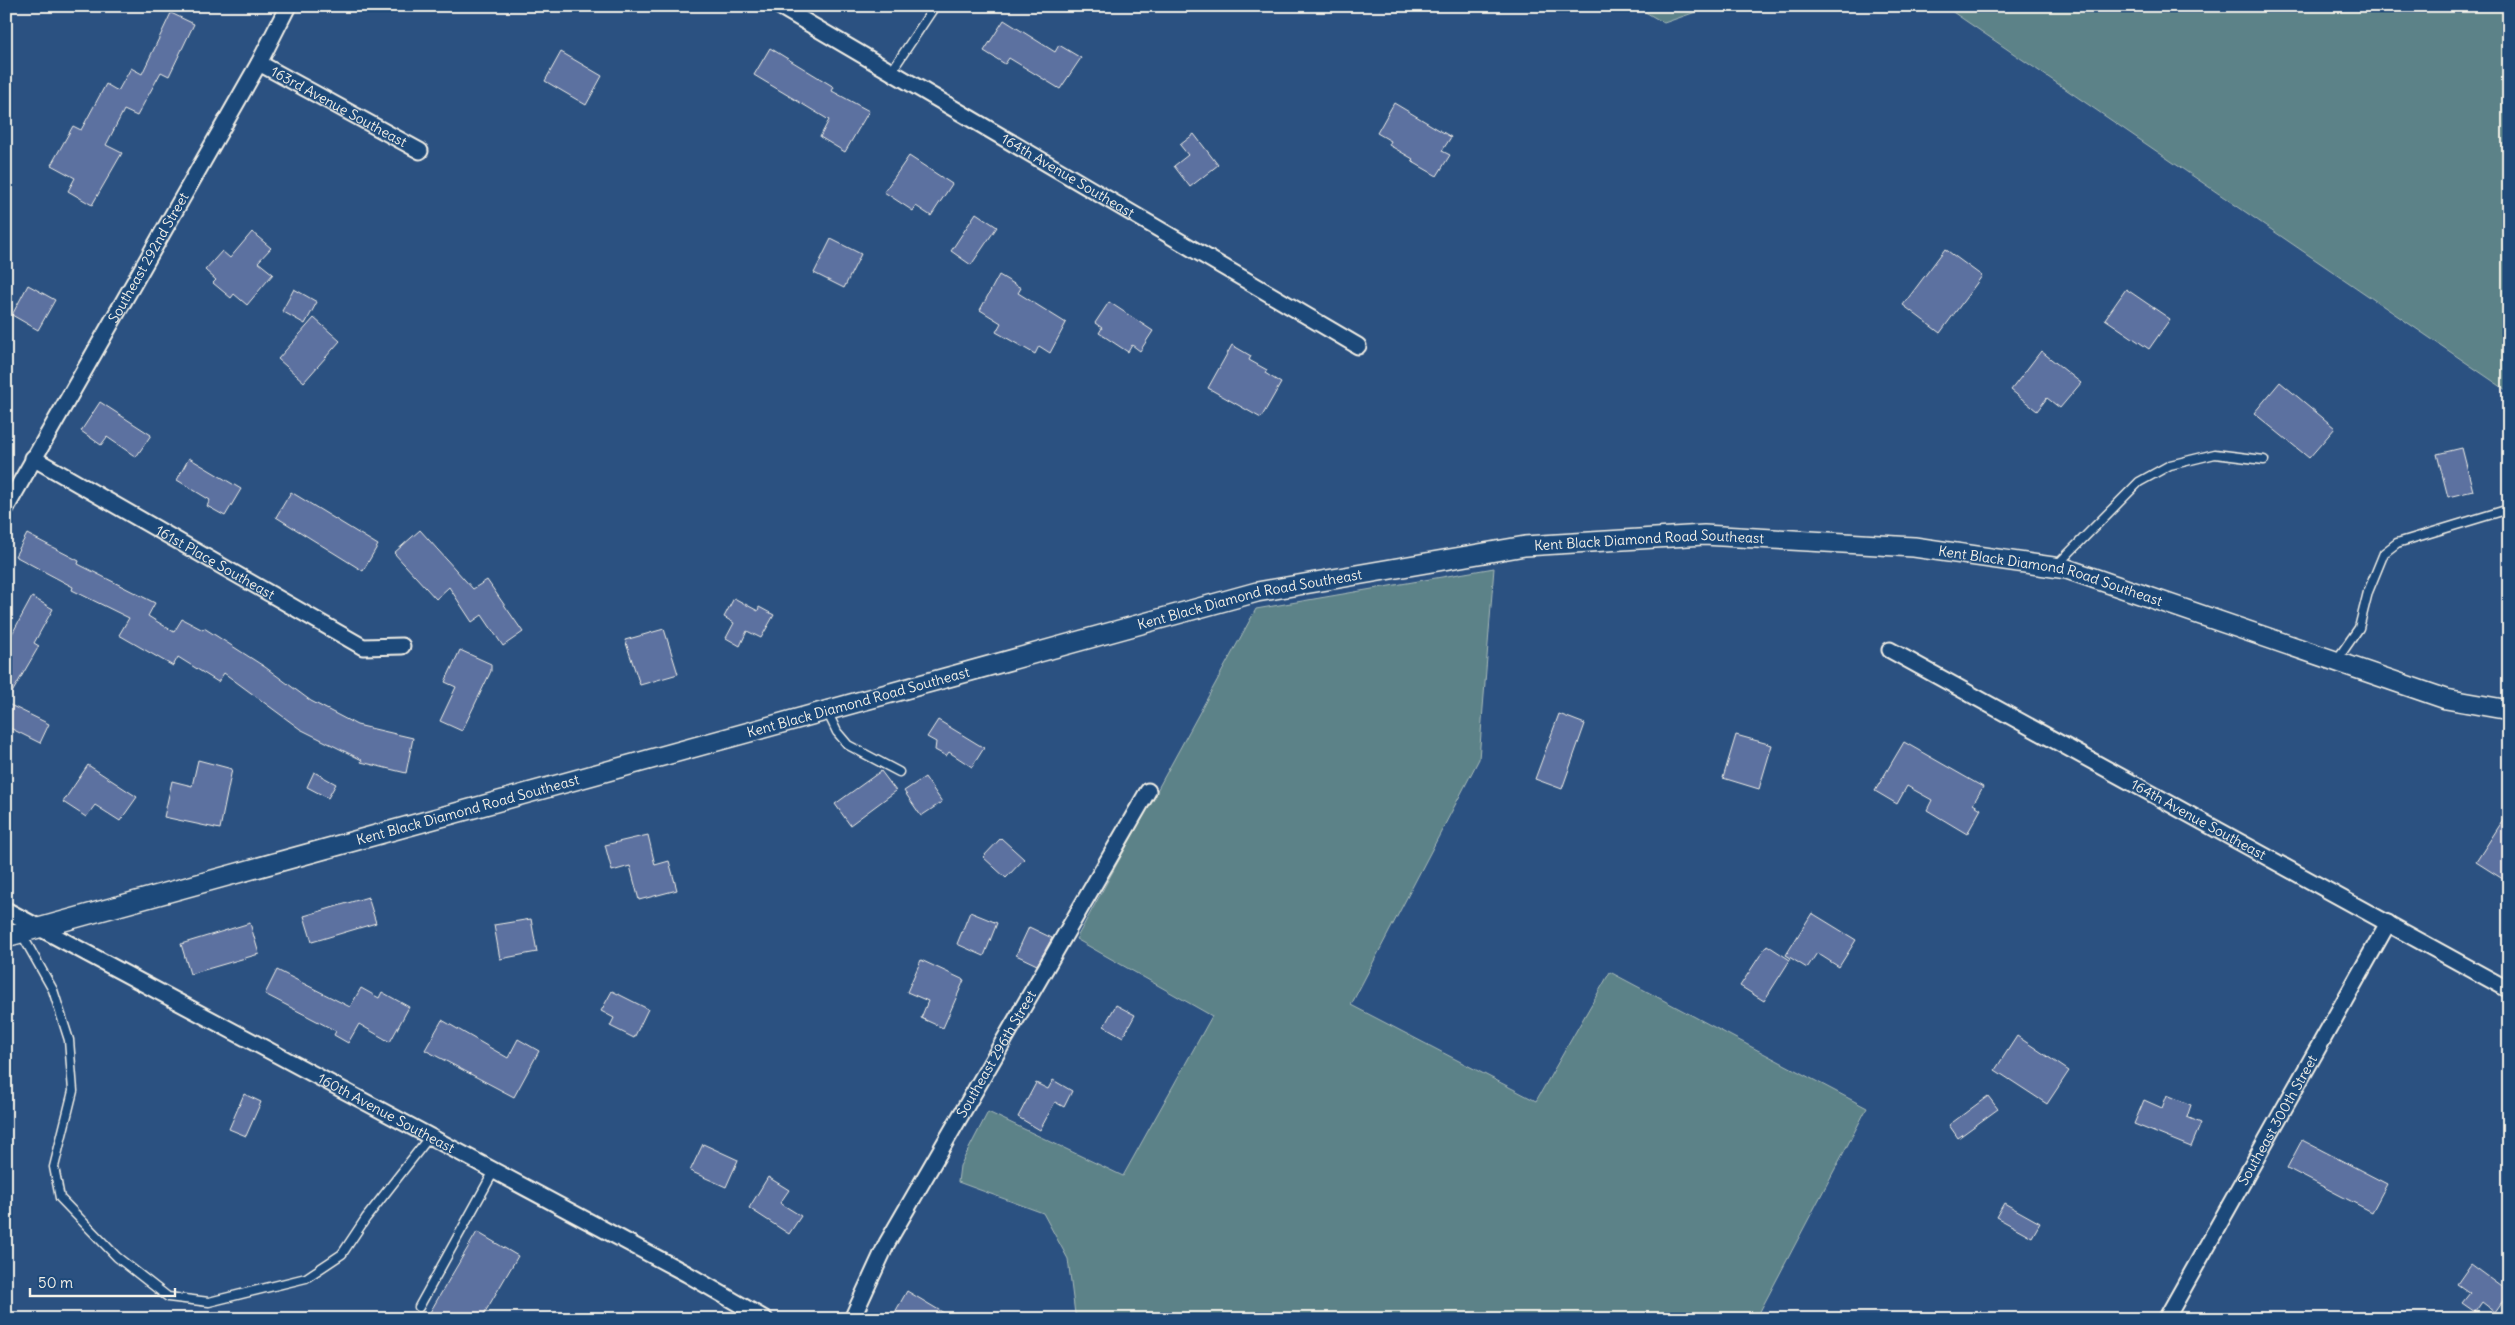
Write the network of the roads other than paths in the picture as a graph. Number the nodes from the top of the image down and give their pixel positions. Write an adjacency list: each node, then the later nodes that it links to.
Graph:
1 (288, 6): 4 (street, Southeast 292nd Street)
2 (779, 6): 5 (street, 164th Avenue Southeast)
3 (935, 6): 5 (lane)
4 (258, 63): 6 (street, 163rd Avenue Southeast); 8 (street, Southeast 292nd Street)
5 (891, 72): 7 (street, 164th Avenue Southeast)
6 (420, 152)
7 (1358, 346)
8 (33, 458): 10 (street, Southeast 292nd Street); 13 (street, 161st Place Southeast)
9 (2264, 460): 12 (lane)
10 (6, 508)
11 (2509, 509): 15 (lane)
12 (2055, 567): 15 (street, Kent Black Diamond Road Southeast); 17 (street, Kent Black Diamond Road Southeast)
13 (402, 646)
14 (1890, 650): 21 (street, 164th Avenue Southeast)
15 (2336, 661): 16 (street, Kent Black Diamond Road Southeast)
16 (2509, 710)
17 (827, 711): 18 (lane); 22 (street, Kent Black Diamond Road Southeast)
18 (899, 772)
19 (1148, 791): 29 (street, Southeast 296th Street)
20 (6, 910): 22 (street, 160th Avenue Southeast)
21 (2388, 923): 24 (street, 164th Avenue Southeast); 30 (street, Southeast 300th Street)
22 (39, 927): 23 (street, Kent Black Diamond Road Southeast); 25 (street, 160th Avenue Southeast)
23 (14, 935): 25 (lane)
24 (2509, 990)
25 (430, 1136): 26 (street, 160th Avenue Southeast)
26 (494, 1170): 27 (lane); 28 (street, 160th Avenue Southeast)
27 (419, 1307)
28 (765, 1319)
29 (852, 1319)
30 (2166, 1319)

